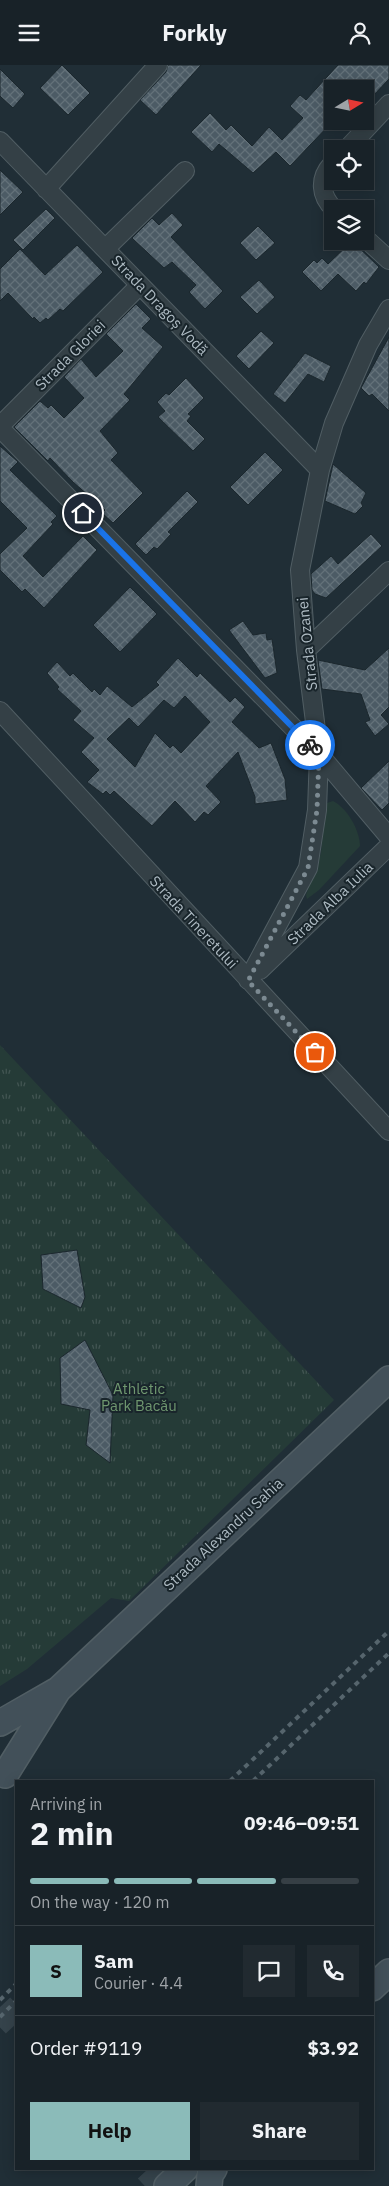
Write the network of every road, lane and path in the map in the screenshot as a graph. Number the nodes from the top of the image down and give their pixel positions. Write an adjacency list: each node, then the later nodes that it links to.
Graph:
1 (158, 65): 7 (street)
2 (389, 104): 3 (street)
3 (355, 140)
4 (0, 141): 7 (street, Strada Dragoș Vodă)
5 (185, 171): 10 (street)
6 (324, 178): 8 (street)
7 (46, 189): 10 (street, Strada Dragoș Vodă)
8 (327, 200)
9 (374, 246): 11 (street)
10 (106, 248): 12 (street, Strada Dragoș Vodă)
11 (389, 260)
12 (140, 285): 14 (street, Strada Gloriei); 15 (street, Strada Dragoș Vodă)
13 (389, 309): 15 (street, Strada Ozanei)
14 (0, 427): 19 (street)
15 (320, 470): 17 (street, Strada Ozanei)
16 (389, 571): 17 (street)
17 (306, 650): 19 (street, Strada Ozanei)
18 (0, 711): 22 (street, Strada Tineretului)
19 (319, 754): 20 (street); 22 (street, Strada Ozanei)
20 (389, 837)
21 (389, 846): 22 (street, Strada Alba Iulia)
22 (248, 981): 23 (street, Strada Tineretului)
23 (389, 1131)
24 (389, 1379): 25 (street, Strada Alexandru Sahia)
25 (58, 1690): 26 (street, Strada Alexandru Sahia); 28 (street, Strada Alexandru Sahia)
26 (0, 1723)
27 (0, 1746): 28 (street)
28 (3, 1780)
29 (389, 1972): 30 (street)
30 (374, 1986)
31 (184, 2170): 33 (street)
32 (213, 2170): 34 (street)
33 (167, 2186)
34 (209, 2186)

